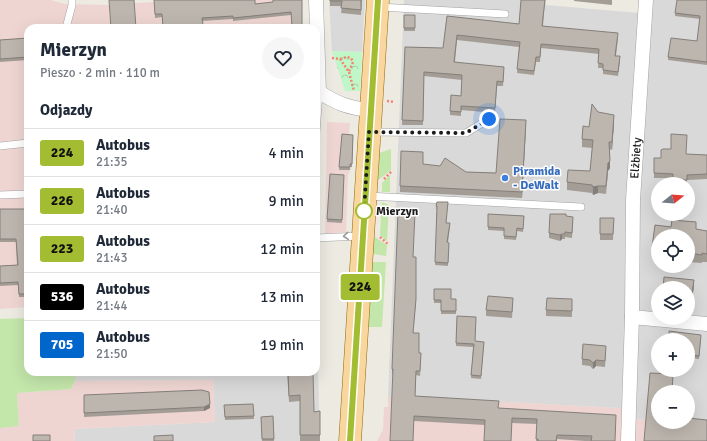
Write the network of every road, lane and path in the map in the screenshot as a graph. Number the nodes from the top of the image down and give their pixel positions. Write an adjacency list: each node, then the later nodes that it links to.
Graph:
1 (72, 0): 6 (lane)
2 (316, 0): 7 (street)
3 (646, 0): 23 (street, Elżbiety)
4 (377, 4): 5 (lane); 12 (main road)
5 (505, 14)
6 (67, 24)
7 (316, 24)
8 (332, 58): 9 (path)
9 (340, 59): 10 (path); 10 (path)
10 (349, 72): 12 (path)
11 (320, 93): 12 (street)
12 (363, 103): 14 (main road)
13 (489, 119): 14 (lane)
14 (369, 132): 19 (main road)
15 (24, 143): 16 (lane)
16 (0, 146)
17 (24, 194): 18 (lane)
18 (0, 195)
19 (365, 196): 20 (lane); 21 (main road)
20 (581, 207)
21 (363, 236): 22 (lane, one-way to 22); 25 (main road)
22 (320, 238)
23 (632, 317): 24 (street); 26 (street, Elżbiety)
24 (707, 324)
25 (350, 441)
26 (628, 441)

